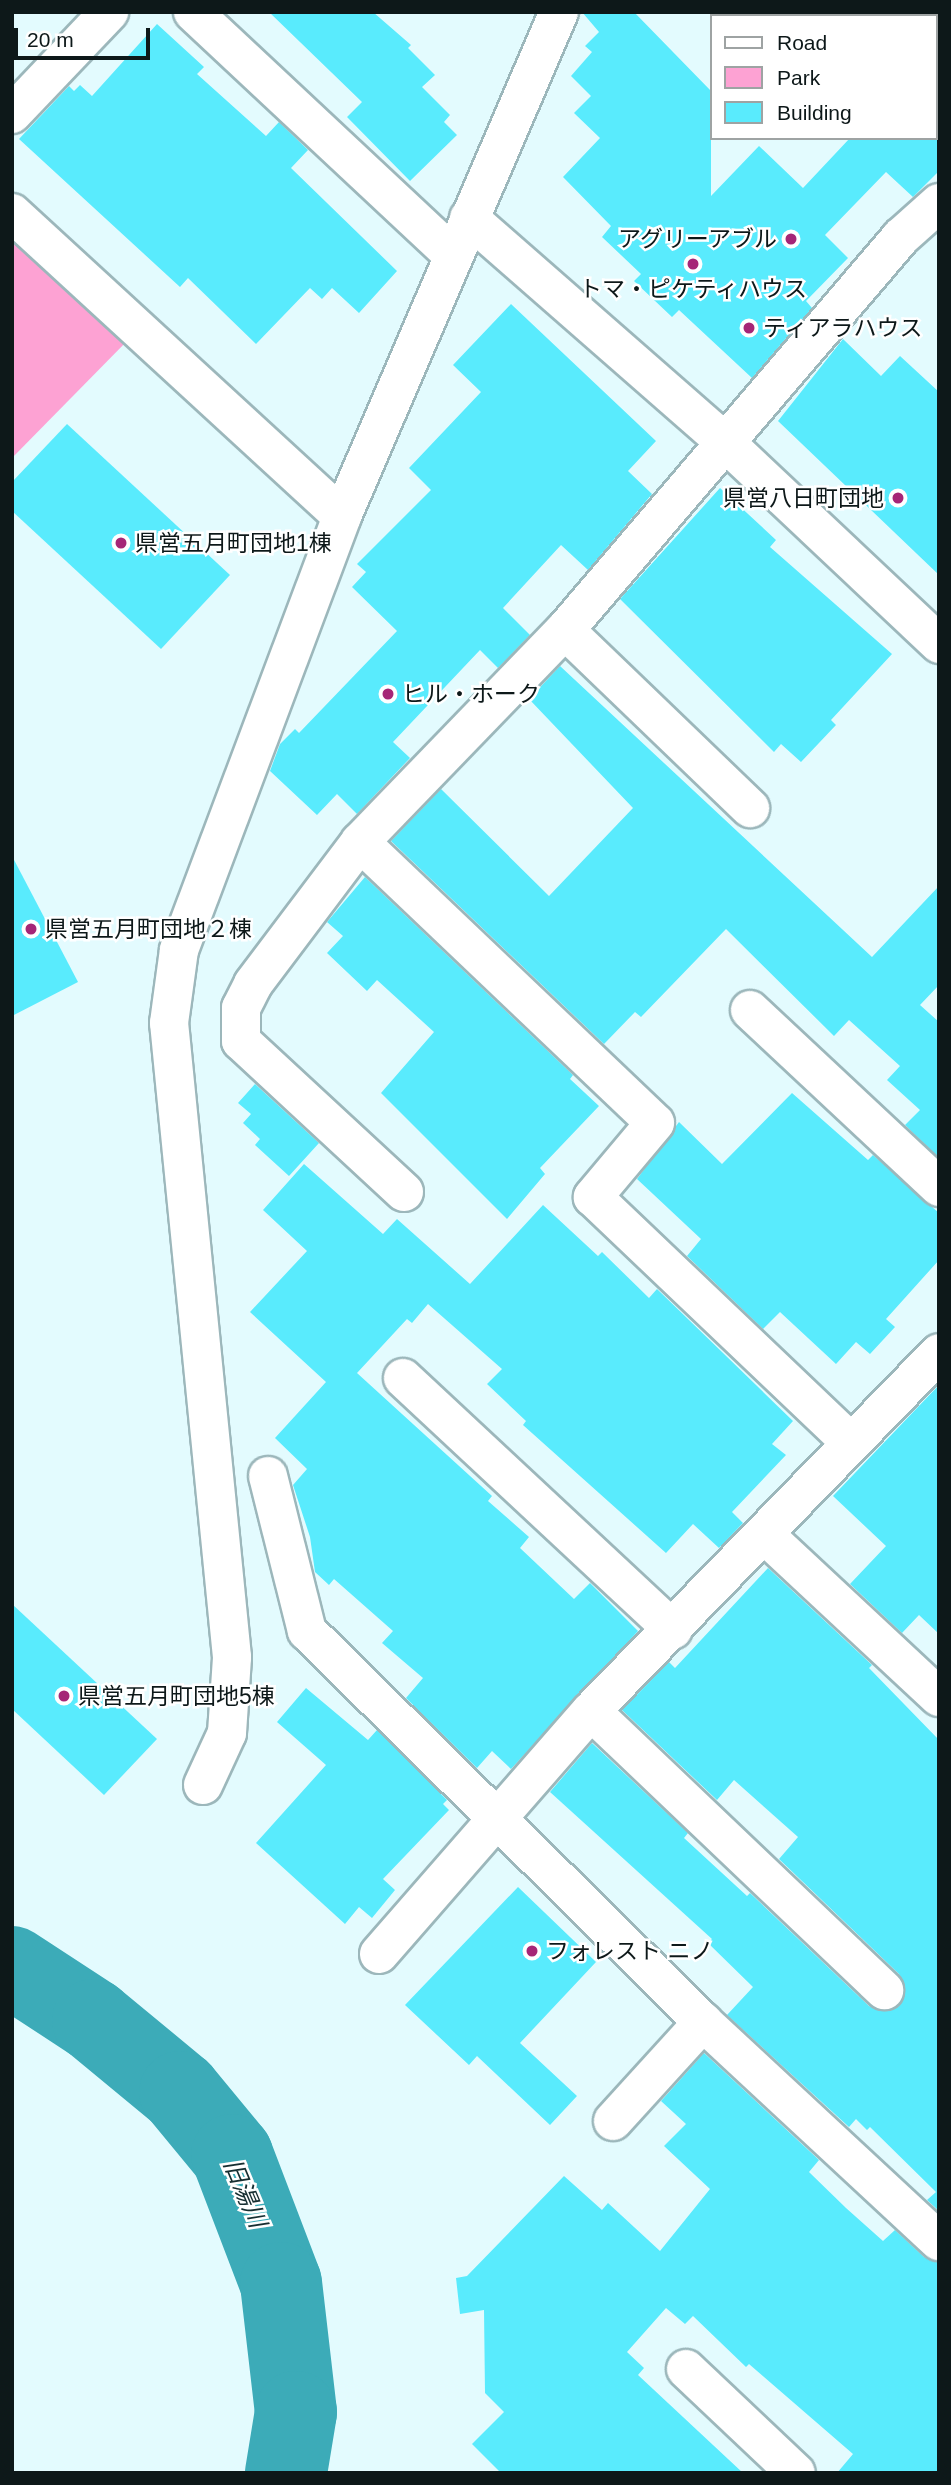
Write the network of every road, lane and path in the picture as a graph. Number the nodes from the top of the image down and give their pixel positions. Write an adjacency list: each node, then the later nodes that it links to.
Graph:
1 (109, 12): 4 (street)
2 (193, 12): 8 (street)
3 (559, 12): 7 (street)
4 (12, 114)
5 (939, 203): 9 (street)
6 (12, 214): 10 (street)
7 (469, 218): 8 (street); 9 (street)
8 (453, 255): 10 (street)
9 (726, 443): 11 (street); 12 (street)
10 (342, 516): 26 (street)
11 (565, 630): 13 (street); 14 (street)
12 (939, 643)
13 (750, 808)
14 (360, 842): 17 (street); 20 (street)
15 (750, 1010): 16 (street)
16 (939, 1187)
17 (404, 1192)
18 (938, 1355): 20 (street)
19 (403, 1378): 23 (street)
20 (851, 1443): 22 (street)
21 (268, 1476): 27 (street)
22 (764, 1534): 23 (street); 24 (street)
23 (673, 1630): 25 (street)
24 (939, 1697)
25 (591, 1711): 27 (street); 29 (street)
26 (203, 1784)
27 (498, 1821): 28 (street); 30 (street)
28 (379, 1954)
29 (884, 1990)
30 (703, 2022): 31 (street); 32 (street)
31 (613, 2121)
32 (939, 2241)
33 (686, 2370): 34 (street)
34 (796, 2473)

